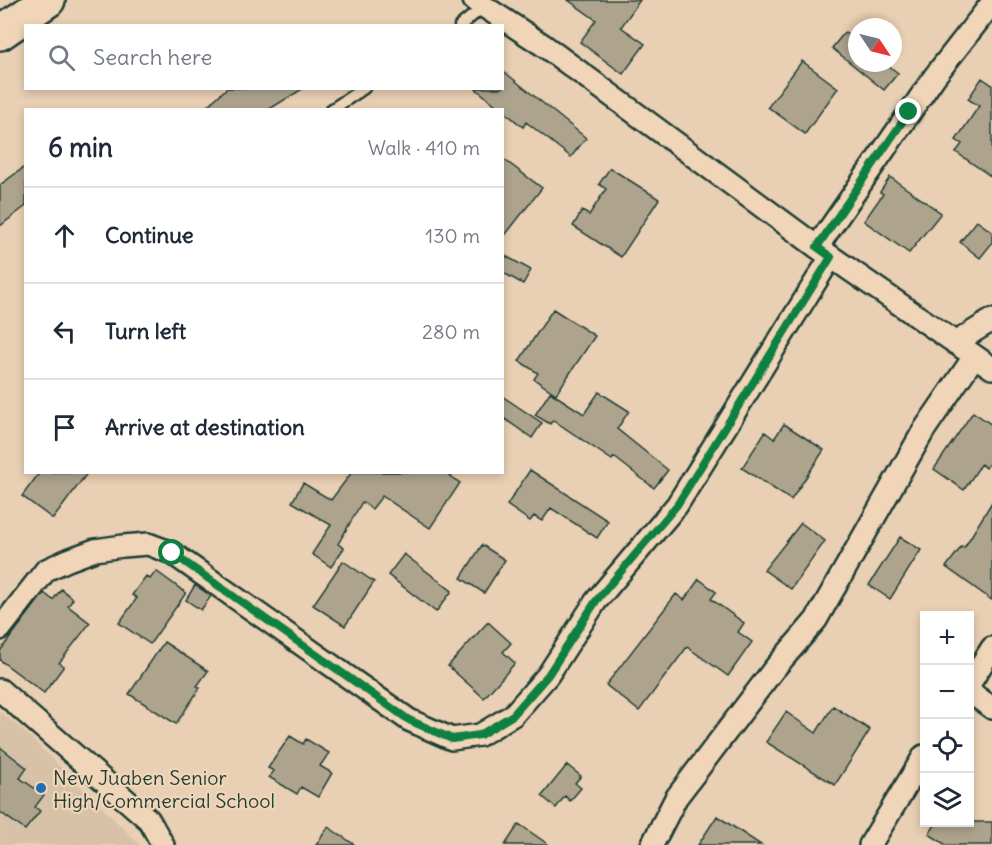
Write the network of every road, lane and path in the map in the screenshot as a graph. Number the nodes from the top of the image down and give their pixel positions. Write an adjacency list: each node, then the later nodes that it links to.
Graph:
1 (48, 0): 5 (highway)
2 (992, 3): 8 (street)
3 (479, 4): 4 (lane); 8 (street)
4 (462, 24)
5 (0, 33)
6 (361, 90): 7 (lane)
7 (334, 108)
8 (824, 252): 10 (street); 12 (street)
9 (992, 320): 10 (street)
10 (955, 343): 11 (street)
11 (983, 362): 20 (street)
12 (0, 629)
13 (992, 648): 14 (street)
14 (974, 675)
15 (0, 690): 19 (street)
16 (974, 695): 17 (street)
17 (992, 708)
18 (920, 763): 21 (street)
19 (163, 845)
20 (652, 845)
21 (870, 845)

